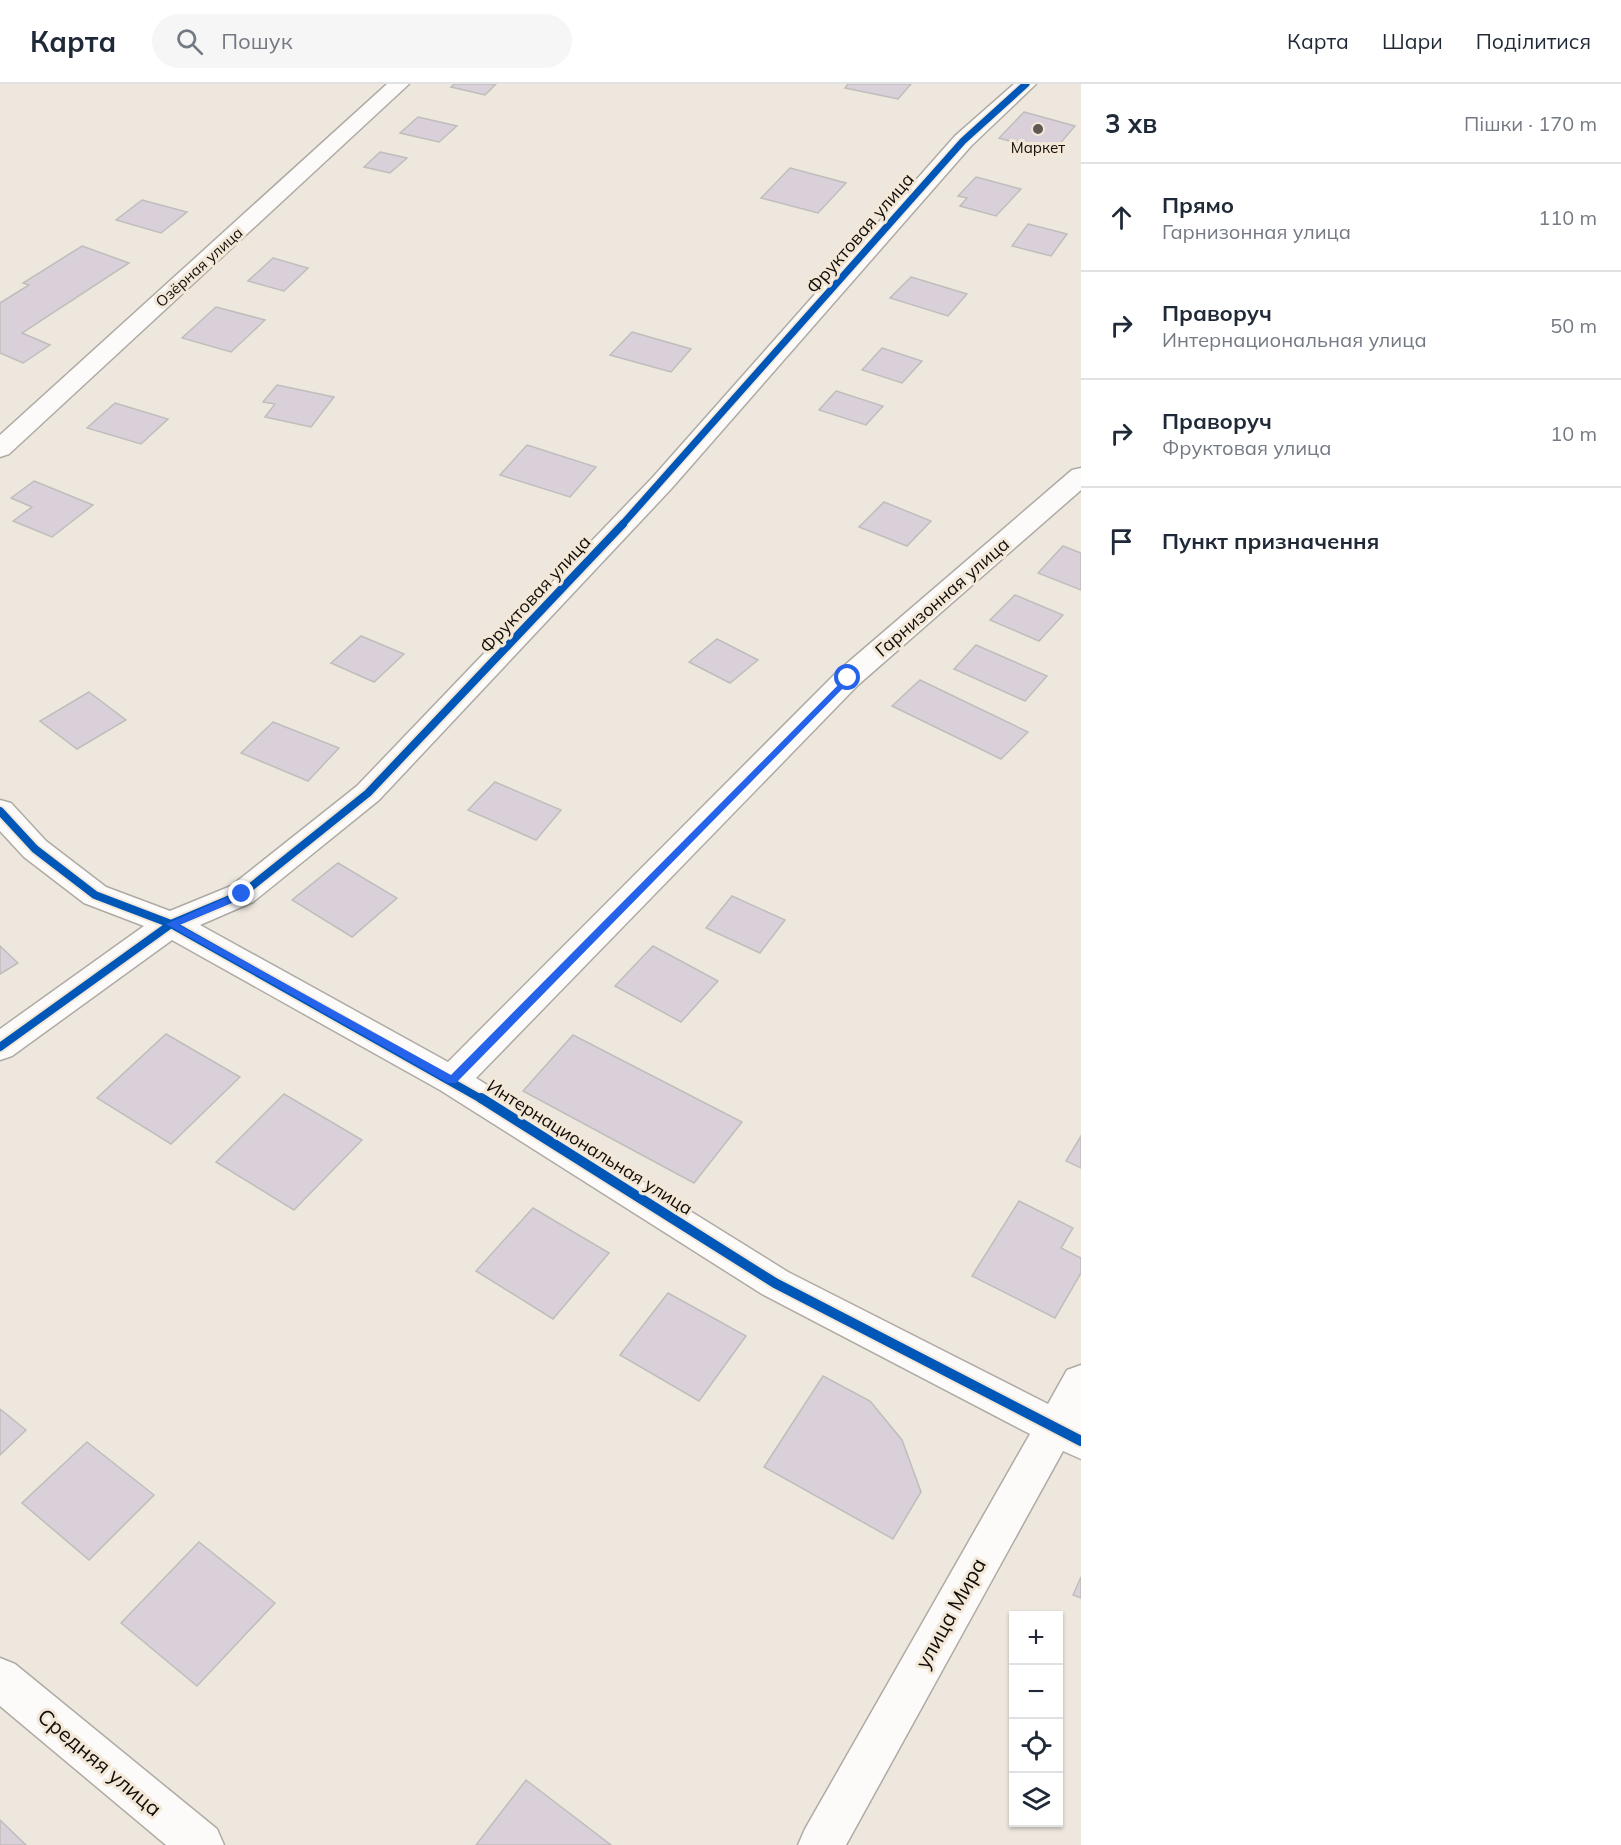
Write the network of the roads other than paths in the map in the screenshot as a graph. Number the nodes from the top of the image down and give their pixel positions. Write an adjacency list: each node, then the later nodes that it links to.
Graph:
1 (399, 84): 3 (street, Озёрная улица)
2 (1026, 84): 6 (street, Фруктовая улица)
3 (0, 449)
4 (1081, 476): 8 (street, Гарнизонная улица)
5 (0, 812): 6 (street, Интернациональная улица)
6 (171, 924): 7 (street, Фруктовая улица); 8 (street, Интернациональная улица)
7 (0, 1047)
8 (452, 1080): 10 (street, Интернациональная улица)
9 (1081, 1382): 10 (street, улица Мира)
10 (1067, 1435): 13 (street, улица Мира)
11 (0, 1679): 12 (street, Средняя улица)
12 (201, 1845)
13 (821, 1845)

